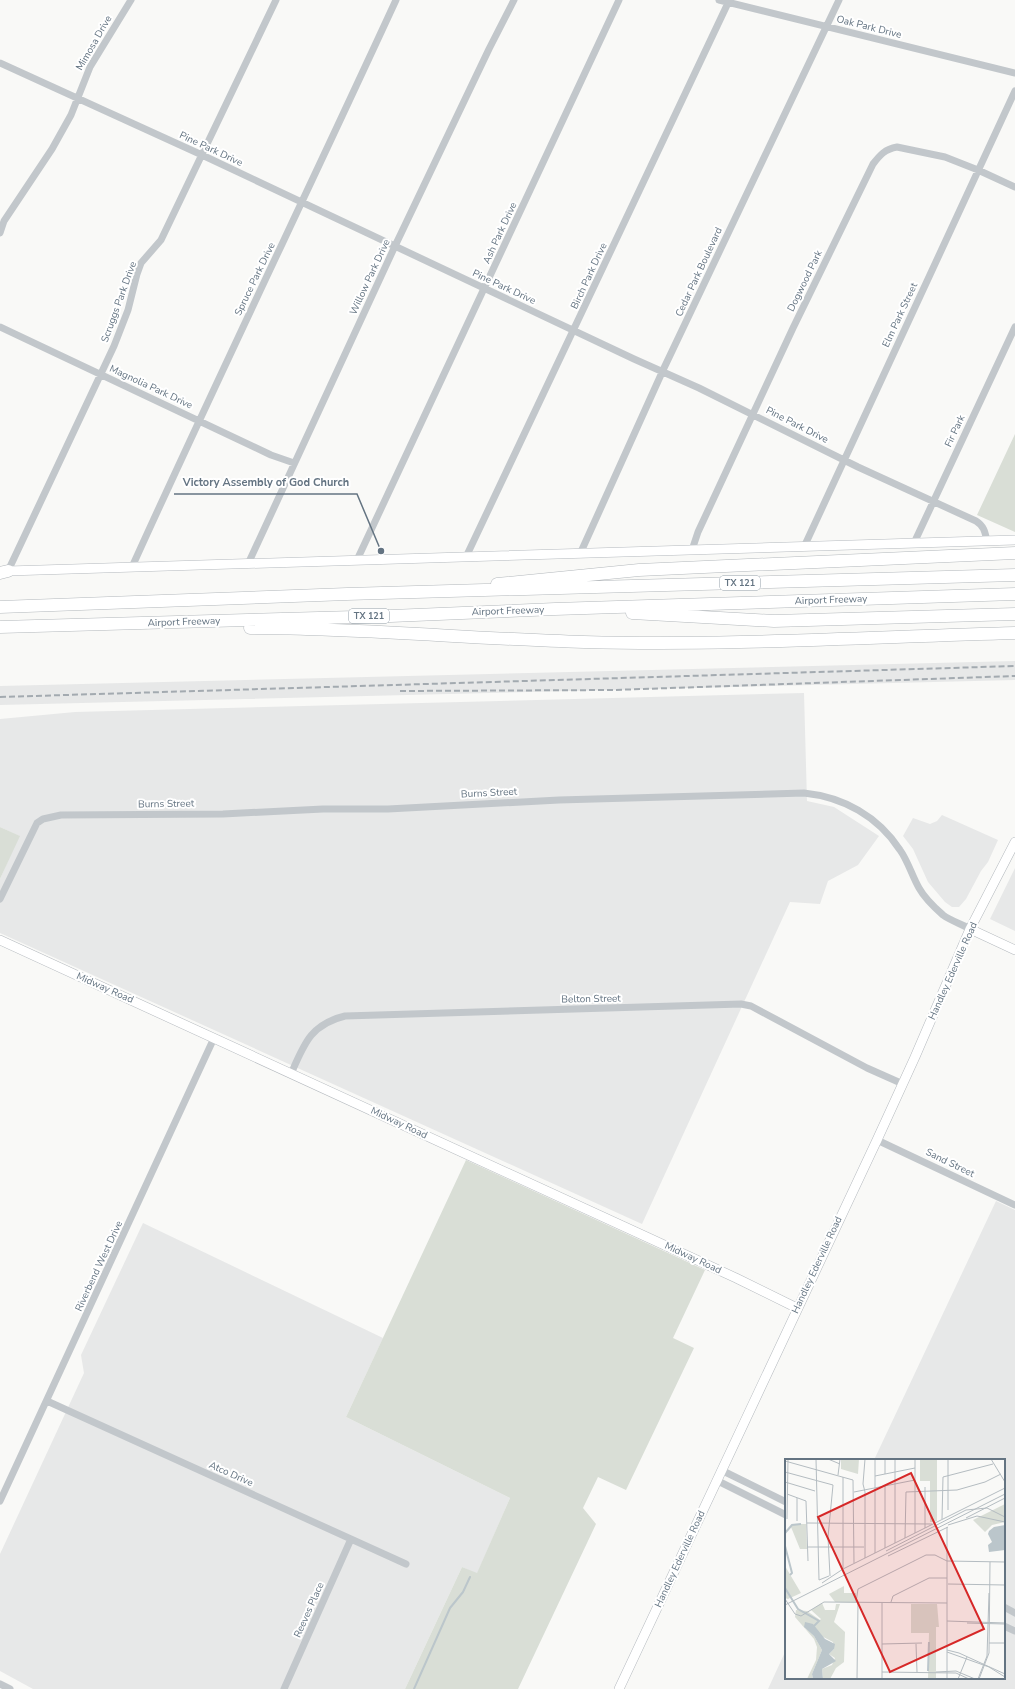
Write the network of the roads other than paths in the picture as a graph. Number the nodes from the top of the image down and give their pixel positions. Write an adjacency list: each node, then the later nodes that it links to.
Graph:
1 (131, 0): 13 (street, Mimosa Drive)
2 (276, 0): 14 (street, Scruggs Park Drive)
3 (396, 0): 17 (street, Spruce Park Drive)
4 (514, 0): 19 (street, Willow Park Drive)
5 (619, 0): 20 (street, Ash Park Drive)
6 (719, 0): 8 (street, Oak Park Drive)
7 (839, 0): 9 (street, Cedar Park Boulevard)
8 (728, 3): 9 (street, Oak Park Drive); 23 (street, Birch Park Drive)
9 (826, 26): 11 (street, Oak Park Drive); 24 (street, Cedar Park Boulevard)
10 (0, 63): 13 (street, Pine Park Drive)
11 (1015, 73)
12 (1015, 91): 15 (street, Elm Park Street)
13 (77, 98): 14 (street, Pine Park Drive); 18 (street, Mimosa Drive)
14 (202, 155): 17 (street, Pine Park Drive); 25 (street, Scruggs Park Drive)
15 (978, 170): 16 (street, Dogwood Park); 26 (street, Dogwood Park); 28 (street, Elm Park Street)
16 (1015, 187)
17 (303, 203): 19 (street, Pine Park Drive); 27 (street, Spruce Park Drive)
18 (0, 233)
19 (395, 246): 20 (street, Pine Park Drive); 29 (street, Willow Park Drive)
20 (484, 288): 23 (street, Pine Park Drive); 39 (street, Ash Park Drive)
21 (0, 327): 25 (street, Magnolia Park Drive)
22 (1015, 327): 30 (street, Fir Park)
23 (574, 331): 24 (street, Pine Park Drive); 38 (street, Birch Park Drive)
24 (662, 371): 26 (street, Pine Park Drive); 37 (street, Cedar Park Boulevard)
25 (100, 374): 27 (street, Magnolia Park Drive); 42 (street, Scruggs Park Drive)
26 (753, 414): 28 (street, Pine Park Drive); 35 (street, Dogwood Park)
27 (199, 421): 29 (street, Magnolia Park Drive); 41 (street, Spruce Park Drive)
28 (844, 460): 30 (street, Pine Park Drive); 34 (street, Elm Park Street)
29 (294, 463): 40 (street, Willow Park Drive)
30 (933, 501): 32 (street, Pine Park Drive); 33 (street, Fir Park)
31 (1015, 540): 32 (main road)
32 (987, 541): 33 (main road)
33 (914, 544): 34 (main road)
34 (804, 547): 35 (main road)
35 (692, 550): 37 (main road)
36 (1015, 553): 44 (highway)
37 (580, 554): 38 (main road)
38 (466, 557): 39 (main road)
39 (357, 560): 40 (main road)
40 (248, 564): 41 (main road)
41 (132, 567): 42 (main road)
42 (3, 572)
43 (1015, 575): 44 (highway, Airport Freeway / TX 121)
44 (465, 592): 46 (highway, Airport Freeway / TX 121)
45 (1015, 594): 47 (highway, Airport Freeway / TX 121)
46 (0, 607)
47 (555, 609): 48 (highway); 49 (highway, Airport Freeway / TX 121)
48 (1015, 614)
49 (184, 623): 50 (highway, Airport Freeway / TX 121); 51 (highway)
50 (0, 627)
51 (1015, 633)
52 (1015, 842): 54 (main road, Handley Ederville Road)
53 (0, 899): 54 (street, Burns Street)
54 (970, 929): 56 (main road); 59 (main road, Handley Ederville Road)
55 (0, 940): 57 (main road, Midway Road)
56 (1015, 950)
57 (214, 1038): 58 (main road, Midway Road); 63 (street, Riverbend West Drive)
58 (291, 1074): 59 (street, Belton Street); 62 (main road, Midway Road)
59 (903, 1084): 60 (main road, Handley Ederville Road)
60 (877, 1140): 61 (street, Sand Street); 62 (main road, Handley Ederville Road)
61 (1015, 1205)
62 (797, 1308): 64 (main road, Handley Ederville Road)
63 (47, 1401): 67 (street, Riverbend West Drive); 71 (street, Atco Drive)
64 (721, 1470): 65 (main road, Handley Ederville Road); 66 (street)
65 (716, 1480): 68 (street); 80 (main road, Handley Ederville Road)
66 (762, 1490): 68 (street); 69 (street)
67 (0, 1501)
68 (757, 1501): 70 (street)
69 (785, 1502)
70 (785, 1515)
71 (351, 1539): 72 (street, Atco Drive); 79 (street, Reeves Place)
72 (406, 1564)
73 (1005, 1608): 74 (street)
74 (1015, 1613)
75 (1005, 1626): 76 (street)
76 (1015, 1631)
77 (0, 1684): 78 (street)
78 (10, 1689)
79 (284, 1689)
80 (619, 1689)

